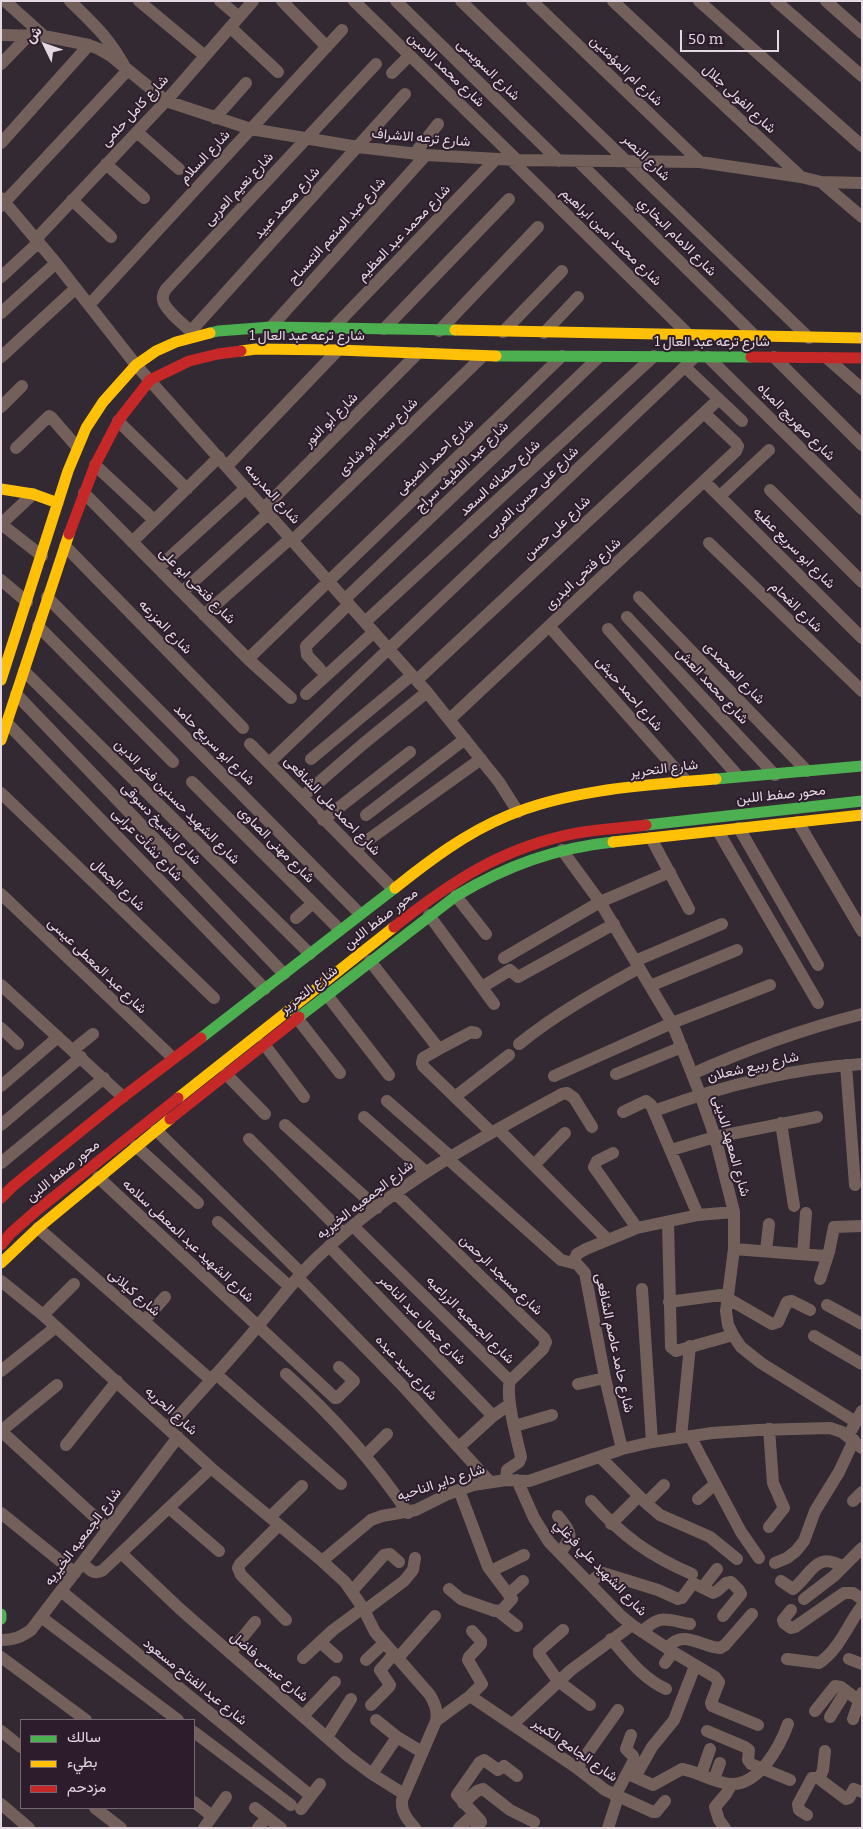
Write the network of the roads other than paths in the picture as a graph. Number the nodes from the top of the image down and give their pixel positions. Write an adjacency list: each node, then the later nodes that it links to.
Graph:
1 (5, 1): 21 (street)
2 (70, 1): 28 (street)
3 (139, 1): 24 (street)
4 (220, 1): 15 (street)
5 (253, 1): 15 (street, شارع كامل حلمى)
6 (282, 1): 23 (street)
7 (354, 1): 25 (street, شارع محمد الامين)
8 (396, 1): 46 (street, شارع السويسى)
9 (461, 1): 48 (street, شارع النصر)
10 (532, 1): 49 (street, شارع ام المؤمنين)
11 (613, 1): 52 (street, شارع الفولى جلال)
12 (776, 1): 31 (street)
13 (826, 1): 18 (street)
14 (702, 2): 41 (street)
15 (239, 17): 16 (street, شارع كامل حلمى)
16 (230, 28): 24 (street, شارع كامل حلمى); 29 (street)
17 (342, 30): 23 (street, شارع السلام)
18 (862, 33)
19 (1, 35): 20 (street, شارع ترعه الاشراف)
20 (29, 35): 21 (street, شارع ترعه الاشراف); 26 (street)
21 (44, 36): 22 (street, شارع ترعه الاشراف)
22 (88, 45): 28 (street, شارع ترعه الاشراف); 40 (street)
23 (327, 47): 37 (street, شارع السلام)
24 (205, 56): 34 (street, شارع كامل حلمى)
25 (409, 56): 30 (street); 45 (street, شارع محمد الامين)
26 (1, 64)
27 (376, 64): 39 (street, شارع نعيم العربى)
28 (127, 71): 34 (street, شارع ترعه الاشراف); 58 (street)
29 (278, 72)
30 (392, 73)
31 (862, 76)
32 (246, 83): 35 (street)
33 (405, 94): 42 (street, شارع محمد عبيد)
34 (166, 101): 35 (street, شارع ترعه الاشراف); 38 (street, شارع كامل حلمى)
35 (215, 118): 37 (street, شارع ترعه الاشراف)
36 (438, 124): 43 (street, شارع عبد المنعم التمساح)
37 (251, 129): 39 (street, شارع ترعه الاشراف); 68 (street, شارع السلام)
38 (137, 132): 50 (street, شارع كامل حلمى); 51 (street)
39 (307, 139): 42 (street, شارع ترعه الاشراف); 76 (street, شارع نعيم العربى)
40 (1, 143)
41 (862, 146)
42 (358, 147): 43 (street, شارع ترعه الاشراف); 76 (street, شارع محمد عبيد)
43 (420, 154): 44 (street, شارع ترعه الاشراف); 70 (street, شارع عبد المنعم التمساح)
44 (496, 159): 45 (street, شارع ترعه الاشراف); 71 (street, شارع محمد عبد العظيم)
45 (514, 160): 46 (street, شارع ترعه الاشراف); 77 (street, شارع محمد امين ابراهيم)
46 (560, 161): 47 (street, شارع ترعه الاشراف)
47 (578, 161): 48 (street, شارع ترعه الاشراف); 78 (street, شارع الامام البخاري)
48 (627, 161): 49 (street, شارع ترعه الاشراف); 80 (street, شارع النصر)
49 (700, 162): 52 (street, شارع ترعه الاشراف)
50 (106, 164): 55 (street); 57 (street, شارع كامل حلمى)
51 (180, 169)
52 (801, 177): 53 (street, شارع ترعه الاشراف)
53 (821, 182): 54 (street, شارع ترعه الاشراف); 59 (street)
54 (862, 183)
55 (144, 198)
56 (508, 199): 72 (street)
57 (72, 200): 61 (street); 62 (street, شارع كامل حلمى)
58 (3, 202): 62 (street, شارع المدرسه)
59 (862, 217)
60 (538, 227): 73 (street)
61 (111, 237)
62 (38, 241): 63 (street, شارع المدرسه); 65 (street, شارع كامل حلمى)
63 (56, 263): 66 (street, شارع المدرسه); 69 (street)
64 (562, 270): 74 (street)
65 (1, 277)
66 (76, 288): 68 (street, شارع المدرسه); 89 (street)
67 (578, 297): 75 (street)
68 (89, 305): 94 (street, شارع المدرسه)
69 (1, 314)
70 (271, 327): 71 (street, شارع ترعه عبد العال 1); 76 (street, شارع ترعه عبد العال 1)
71 (333, 328): 72 (street, شارع ترعه عبد العال 1)
72 (384, 329): 73 (street, شارع ترعه عبد العال 1)
73 (439, 331): 74 (street, شارع ترعه عبد العال 1)
74 (504, 332): 75 (street, شارع ترعه عبد العال 1)
75 (544, 333): 77 (street, شارع ترعه عبد العال 1)
76 (194, 334): 94 (street, شارع ترعه عبد العال 1)
77 (689, 335): 78 (street, شارع ترعه عبد العال 1)
78 (754, 335): 79 (street, شارع ترعه عبد العال 1)
79 (789, 337): 80 (street, شارع ترعه عبد العال 1); 91 (street)
80 (809, 338): 81 (street, شارع ترعه عبد العال 1)
81 (862, 338)
82 (338, 350): 83 (street, شارع ترعه عبد العال 1); 96 (street, شارع ترعه عبد العال 1); 108 (street)
83 (418, 353): 84 (street, شارع ترعه عبد العال 1); 120 (street, شارع أبو النور)
84 (483, 356): 85 (street, شارع ترعه عبد العال 1); 125 (street, شارع سيد ابو شادى)
85 (562, 356): 86 (street, شارع ترعه عبد العال 1); 132 (street, شارع احمد الصيفى)
86 (599, 356): 87 (street, شارع ترعه عبد العال 1); 137 (street, شارع عبد اللطيف سراج)
87 (654, 356): 88 (street, شارع ترعه عبد العال 1); 141 (street, شارع حضانه السعد)
88 (702, 356): 90 (street, شارع ترعه عبد العال 1); 95 (street, شارع على حسن العربى); 119 (street, شارع صهريج المياه)
89 (1, 357)
90 (774, 357): 91 (street, شارع ترعه عبد العال 1); 104 (street)
91 (789, 357): 92 (street, شارع ترعه عبد العال 1)
92 (827, 358): 93 (street, شارع ترعه عبد العال 1); 98 (street)
93 (862, 358)
94 (136, 365): 96 (street, شارع المدرسه); 105 (street, شارع ترعه عبد العال 1)
95 (685, 367): 99 (street); 149 (street, شارع على حسن العربى)
96 (150, 380): 102 (street, شارع ترعه عبد العال 1); 108 (street, شارع المدرسه)
97 (22, 386): 100 (street)
98 (862, 389)
99 (718, 399): 101 (street, شارع على حسن); 103 (street)
100 (1, 407)
101 (704, 413): 110 (street, شارع فتحى البدرى); 153 (street, شارع على حسن)
102 (118, 421): 109 (street, شارع ترعه عبد العال 1); 113 (street)
103 (742, 422)
104 (862, 445)
105 (77, 447): 106 (street); 118 (street, شارع ترعه عبد العال 1)
106 (16, 448)
107 (769, 450): 117 (street)
108 (223, 462): 111 (street, شارع المدرسه); 113 (street)
109 (95, 465): 115 (street, شارع ترعه عبد العال 1); 122 (street)
110 (704, 480): 117 (street, شارع ابو سريع عطيه); 143 (street, شارع فتحى البدرى)
111 (246, 488): 120 (street, شارع المدرسه); 130 (street)
112 (1, 489): 116 (street)
113 (187, 489): 122 (street)
114 (770, 490): 133 (street)
115 (84, 493): 124 (street, شارع ترعه عبد العال 1); 126 (street, شارع فتحى ابو على)
116 (33, 494): 118 (street); 123 (street)
117 (720, 496): 147 (street, شارع ابو سريع عطيه)
118 (58, 503): 121 (street, شارع ترعه عبد العال 1)
119 (862, 509)
120 (267, 511): 125 (street, شارع المدرسه); 134 (street)
121 (53, 520): 124 (street); 129 (street, شارع ترعه عبد العال 1)
122 (154, 520): 126 (street)
123 (1, 524): 129 (street)
124 (72, 526): 128 (street, شارع ترعه عبد العال 1)
125 (292, 539): 132 (street, شارع المدرسه); 139 (street, شارع سيد ابو شادى)
126 (132, 542): 130 (street, شارع فتحى ابو على)
127 (708, 543): 156 (street, شارع الفحام)
128 (65, 546): 136 (street, شارع ترعه عبد العال 1); 162 (street, شارع المزرعه)
129 (42, 556): 138 (street, شارع ترعه عبد العال 1)
130 (158, 568): 134 (street, شارع فتحى ابو على)
131 (1, 580): 138 (street)
132 (328, 581): 137 (street, شارع المدرسه); 150 (street, شارع احمد الصيفى)
133 (862, 582)
134 (182, 592): 139 (street, شارع فتحى ابو على)
135 (639, 596): 172 (street, شارع المحمدى)
136 (48, 597): 142 (street, شارع ترعه عبد العال 1); 198 (street, شارع ابو سريع حامد)
137 (347, 601): 141 (street, شارع المدرسه); 151 (street, شارع عبد اللطيف سراج)
138 (28, 602): 148 (street, شارع ترعه عبد العال 1)
139 (204, 615): 150 (street, شارع فتحى ابو على)
140 (627, 617): 173 (street, شارع محمد العش)
141 (365, 622): 145 (street, شارع المدرسه)
142 (38, 626): 152 (street, شارع ترعه عبد العال 1); 169 (street)
143 (550, 626): 160 (street, شارع فتحى البدرى); 175 (street, شارع احمد حبش)
144 (608, 629): 174 (street)
145 (374, 632): 149 (street, شارع المدرسه); 158 (street)
146 (1, 637): 148 (street)
147 (862, 638)
148 (12, 646): 154 (street, شارع ترعه عبد العال 1)
149 (389, 649): 153 (street, شارع المدرسه); 170 (street, شارع على حسن العربى)
150 (248, 659): 159 (street, شارع فتحى ابو على)
151 (320, 669)
152 (24, 671): 157 (street, شارع ترعه عبد العال 1); 207 (street, شارع الشهيد حسنين فخر الدين)
153 (414, 677): 155 (street, شارع المدرسه); 168 (street, شارع على حسن)
154 (1, 680)
155 (427, 692): 160 (street, شارع المدرسه); 179 (street)
156 (862, 692)
157 (16, 694): 161 (street, شارع ترعه عبد العال 1); 212 (street, شارع الشيخ دسوقى)
158 (306, 694)
159 (291, 698)
160 (450, 719): 163 (street, شارع المدرسه)
161 (7, 722): 164 (street, شارع ترعه عبد العال 1); 217 (street, شارع نشأت عرابى)
162 (243, 728)
163 (465, 739): 167 (street, شارع المدرسه); 182 (street)
164 (1, 740)
165 (250, 744): 170 (street, شارع احمد على الشافعى)
166 (410, 752): 184 (street)
167 (481, 759): 181 (street, شارع المدرسه); 189 (street)
168 (311, 760)
169 (173, 762)
170 (268, 763): 179 (street, شارع احمد على الشافعى)
171 (862, 766): 172 (street, شارع التحرير)
172 (807, 771): 173 (street, شارع التحرير)
173 (775, 774): 174 (street, شارع التحرير)
174 (738, 776): 175 (street, شارع التحرير)
175 (686, 781): 181 (street, شارع التحرير)
176 (192, 782): 196 (street, شارع مهنى الصاوى)
177 (862, 792): 290 (street, محور صفط اللبن)
178 (1, 793): 219 (street, شارع الجمال)
179 (302, 797): 184 (street, شارع احمد على الشافعى)
180 (862, 801): 292 (street, محور صفط اللبن)
181 (518, 812): 192 (street, شارع التحرير)
182 (366, 815)
183 (862, 815): 185 (street, شارع التحرير)
184 (324, 820): 189 (street, شارع احمد على الشافعى)
185 (798, 822): 186 (street, شارع التحرير); 204 (street)
186 (739, 828): 187 (street, شارع التحرير); 211 (street)
187 (718, 831): 188 (street, شارع التحرير); 220 (street)
188 (652, 838): 190 (street, شارع التحرير); 191 (street)
189 (354, 850): 192 (street, شارع احمد على الشافعى)
190 (562, 850): 194 (street, شارع التحرير); 195 (street, شارع المعهد الدينى)
191 (670, 872): 195 (street); 197 (street)
192 (393, 889): 198 (street, شارع التحرير)
193 (1, 894): 236 (street, شارع عبد المعطى عيسى)
194 (456, 896): 199 (street, شارع التحرير); 205 (street)
195 (600, 902): 201 (street, شارع المعهد الدينى); 208 (street)
196 (313, 904): 200 (street); 203 (street, شارع مهنى الصاوى)
197 (689, 908)
198 (360, 914): 203 (street, شارع التحرير)
199 (430, 915): 209 (street, شارع التحرير); 216 (street)
200 (296, 918)
201 (614, 924): 210 (street, شارع المعهد الدينى); 216 (street)
202 (722, 924): 210 (street)
203 (340, 930): 207 (street, شارع التحرير)
204 (862, 932)
205 (486, 934)
206 (737, 950): 215 (street)
207 (310, 954): 212 (street, شارع التحرير)
208 (504, 958)
209 (370, 961): 218 (street, شارع التحرير); 233 (street)
210 (637, 964): 215 (street, شارع المعهد الدينى); 231 (street)
211 (818, 965)
212 (284, 974): 217 (street, شارع التحرير)
213 (1, 985): 228 (street)
214 (770, 985): 224 (street)
215 (650, 986): 224 (street, شارع المعهد الدينى)
216 (482, 987): 221 (street)
217 (265, 989): 236 (street, شارع التحرير)
218 (327, 995): 223 (street, شارع التحرير); 243 (street)
219 (214, 998)
220 (818, 1003)
221 (494, 1004)
222 (862, 1014): 242 (street)
223 (297, 1018): 230 (street, شارع التحرير); 239 (street)
224 (672, 1023): 232 (street, شارع المعهد الدينى); 244 (street)
225 (1, 1028): 229 (street)
226 (476, 1033): 233 (street)
227 (92, 1034): 234 (street)
228 (58, 1037): 234 (street); 246 (street)
229 (18, 1044)
230 (264, 1044): 240 (street, شارع التحرير); 250 (street)
231 (519, 1044)
232 (682, 1047): 241 (street); 242 (street, شارع المعهد الدينى)
233 (439, 1049): 249 (street)
234 (77, 1054): 245 (street); 259 (street)
235 (509, 1055): 249 (street)
236 (173, 1058): 248 (street, شارع التحرير)
237 (862, 1064): 238 (street, شارع ربيع شعلان)
238 (846, 1065): 247 (street, شارع ربيع شعلان); 274 (street)
239 (340, 1073)
240 (226, 1074): 254 (street); 261 (street, شارع التحرير)
241 (616, 1074)
242 (692, 1074): 247 (street, شارع المعهد الدينى)
243 (388, 1075)
244 (554, 1076)
245 (104, 1078): 248 (street); 270 (street)
246 (1, 1086)
247 (700, 1094): 252 (street, شارع ربيع شعلان); 264 (street, شارع المعهد الدينى)
248 (123, 1096): 276 (street, شارع التحرير)
249 (456, 1096): 262 (street)
250 (304, 1097)
251 (387, 1101): 269 (street, شارع حامد عاصم الشافعى)
252 (654, 1111): 253 (street); 267 (street)
253 (623, 1112)
254 (265, 1114)
255 (364, 1117): 272 (street)
256 (817, 1117): 257 (street)
257 (781, 1123): 264 (street); 278 (street)
258 (285, 1124): 279 (street)
259 (1, 1125)
260 (592, 1128): 262 (street, شارع الجمعيه الخيريه)
261 (156, 1130): 266 (street, شارع التحرير); 300 (street)
262 (494, 1131): 269 (street, شارع الجمعيه الخيريه); 271 (street)
263 (565, 1133): 271 (street)
264 (715, 1137): 267 (street); 280 (street, شارع المعهد الدينى)
265 (249, 1139): 289 (street, شارع الجمعيه الزراعيه)
266 (136, 1146): 273 (street, شارع التحرير); 277 (street)
267 (671, 1150): 282 (street)
268 (613, 1153): 288 (street)
269 (449, 1157): 272 (street, شارع الجمعيه الخيريه); 298 (street, شارع حامد عاصم الشافعى)
270 (1, 1163)
271 (534, 1165): 291 (street)
272 (426, 1172): 275 (street, شارع الجمعيه الخيريه)
273 (98, 1178): 287 (street, شارع التحرير); 314 (street, شارع الشهيد عبد المعطى سلامه)
274 (855, 1185)
275 (396, 1194): 279 (street, شارع الجمعيه الخيريه); 324 (street, شارع مسجد الرحمن)
276 (1, 1198)
277 (198, 1203)
278 (794, 1206)
279 (377, 1208): 289 (street, شارع الجمعيه الخيريه)
280 (734, 1212): 282 (street); 294 (street, شارع المعهد الدينى)
281 (806, 1213): 296 (street)
282 (698, 1215): 284 (street)
283 (218, 1222): 300 (street)
284 (668, 1222): 288 (street); 307 (street)
285 (769, 1224): 295 (street)
286 (862, 1226): 297 (street)
287 (38, 1228): 299 (street, شارع التحرير); 311 (street, شارع كيلانى)
288 (637, 1228): 291 (street)
289 (348, 1230): 293 (street, شارع الجمعيه الخيريه); 324 (street, شارع الجمعيه الزراعيه)
290 (1, 1232)
291 (607, 1239): 298 (street)
292 (1, 1245)
293 (329, 1246): 300 (street, شارع الجمعيه الخيريه); 330 (street, شارع جمال عبد الناصر)
294 (734, 1249): 295 (street); 305 (street, شارع المعهد الدينى)
295 (766, 1251): 296 (street)
296 (803, 1254): 297 (street)
297 (828, 1255): 301 (street)
298 (572, 1263): 323 (street, شارع حامد عاصم الشافعى)
299 (1, 1264)
300 (296, 1279): 314 (street, شارع الجمعيه الخيريه); 342 (street, شارع سيد عبده)
301 (820, 1280)
302 (1, 1281): 310 (street, شارع الحريه)
303 (74, 1284): 310 (street)
304 (642, 1289): 340 (street)
305 (727, 1296): 307 (street); 309 (street); 315 (street, شارع المعهد الدينى)
306 (165, 1297): 311 (street)
307 (669, 1302): 317 (street)
308 (827, 1305): 312 (street)
309 (810, 1310)
310 (43, 1315): 313 (street, شارع الحريه)
311 (144, 1321): 322 (street, شارع كيلانى)
312 (862, 1324)
313 (56, 1327): 320 (street); 325 (street, شارع الحريه)
314 (257, 1327): 319 (street, شارع الشهيد عبد المعطى سلامه); 322 (street, شارع الجمعيه الخيريه)
315 (733, 1335): 317 (street); 331 (street, شارع المعهد الدينى)
316 (814, 1336): 318 (street)
317 (690, 1346): 338 (street)
318 (862, 1364)
319 (339, 1367)
320 (1, 1371)
321 (286, 1374): 344 (street)
322 (213, 1377): 333 (street, شارع الجمعيه الخيريه); 349 (street, شارع كيلانى)
323 (605, 1378): 326 (street); 343 (street, شارع حامد عاصم الشافعى)
324 (510, 1381): 328 (street, شارع الجمعيه الزراعيه)
325 (116, 1382): 333 (street, شارع الحريه); 341 (street)
326 (578, 1384)
327 (57, 1385): 335 (street)
328 (510, 1404): 330 (street); 332 (street, شارع الجمعيه الزراعيه)
329 (552, 1415): 332 (street)
330 (493, 1416): 342 (street)
331 (859, 1416): 339 (street)
332 (515, 1426): 347 (street, شارع الجمعيه الزراعيه)
333 (168, 1428): 337 (street, شارع الحريه)
334 (768, 1429): 338 (street, شارع داير الناحيه); 339 (street, شارع داير الناحيه); 363 (street)
335 (1, 1431): 364 (street)
336 (387, 1434): 344 (street)
337 (178, 1437): 346 (street, شارع الحريه); 364 (street, شارع الجمعيه الخيريه)
338 (686, 1437): 340 (street, شارع داير الناحيه); 350 (street)
339 (854, 1441): 375 (street)
340 (652, 1442): 343 (street, شارع داير الناحيه)
341 (66, 1445)
342 (459, 1447): 348 (street, شارع سيد عبده)
343 (622, 1450): 345 (street, شارع داير الناحيه)
344 (366, 1455): 358 (street)
345 (600, 1457): 347 (street, شارع داير الناحيه); 355 (street)
346 (211, 1468): 357 (street); 361 (street, شارع الحريه)
347 (512, 1480): 348 (street, شارع داير الناحيه); 367 (street, شارع الشهيد علي فرغلي)
348 (490, 1482): 353 (street, شارع داير الناحيه)
349 (341, 1484)
350 (715, 1484): 354 (street); 371 (street)
351 (664, 1485): 355 (street)
352 (302, 1486): 361 (street)
353 (460, 1490): 358 (street, شارع داير الناحيه); 379 (street)
354 (698, 1499)
355 (642, 1500): 362 (street); 372 (street)
356 (591, 1501): 362 (street)
357 (169, 1508): 366 (street); 368 (street)
358 (408, 1512): 373 (street, شارع داير الناحيه)
359 (1, 1513): 377 (street)
360 (558, 1516): 367 (street)
361 (274, 1521): 373 (street, شارع الحريه); 401 (street)
362 (611, 1524): 380 (street)
363 (769, 1527)
364 (108, 1529): 377 (street, شارع الجمعيه الخيريه)
365 (862, 1548): 376 (street)
366 (219, 1551)
367 (560, 1553): 383 (street, شارع الشهيد علي فرغلي)
368 (121, 1554): 377 (street); 413 (street, شارع عيسى فاضل)
369 (524, 1555): 379 (street)
370 (415, 1558): 392 (street)
371 (760, 1558)
372 (737, 1559)
373 (322, 1561): 387 (street)
374 (399, 1562): 387 (street)
375 (775, 1563)
376 (843, 1567): 382 (street); 390 (street)
377 (78, 1568): 386 (street, شارع الجمعيه الخيريه)
378 (717, 1569): 384 (street)
379 (491, 1571): 388 (street)
380 (692, 1574)
381 (523, 1581): 388 (street)
382 (781, 1581)
383 (590, 1584): 384 (street); 405 (street, شارع الشهيد علي فرغلي)
384 (703, 1588): 398 (street)
385 (449, 1589): 394 (street)
386 (61, 1591): 400 (street, شارع الجمعيه الخيريه); 469 (street, شارع عبد الفتاح مسعود)
387 (352, 1591): 392 (street)
388 (508, 1594): 394 (street)
389 (862, 1598): 393 (street)
390 (804, 1599)
391 (862, 1606): 420 (street)
392 (364, 1609): 410 (street); 411 (street)
393 (791, 1610)
394 (498, 1611): 404 (street)
395 (1, 1614): 399 (street)
396 (752, 1614): 412 (street)
397 (435, 1616): 414 (street)
398 (724, 1616)
399 (1, 1618)
400 (41, 1618): 409 (street, شارع الجمعيه الخيريه); 438 (street)
401 (286, 1620)
402 (255, 1622): 413 (street)
403 (690, 1624): 405 (street)
404 (517, 1626)
405 (637, 1628): 408 (street); 412 (street, شارع الشهيد علي فرغلي)
406 (563, 1630): 424 (street)
407 (472, 1631): 428 (street)
408 (611, 1639): 424 (street); 426 (street)
409 (1, 1640)
410 (320, 1642): 416 (street); 417 (street)
411 (384, 1643): 414 (street); 419 (street)
412 (670, 1650): 421 (street); 423 (street, شارع الشهيد علي فرغلي)
413 (230, 1653): 435 (street, شارع عيسى فاضل)
414 (396, 1656): 431 (street); 441 (street)
415 (1, 1657): 437 (street)
416 (337, 1657)
417 (303, 1658)
418 (849, 1659): 422 (street)
419 (366, 1660)
420 (787, 1660)
421 (666, 1663)
422 (862, 1664)
423 (695, 1666): 444 (street, شارع الشهيد علي فرغلي); 461 (street)
424 (558, 1681): 432 (street); 442 (street)
425 (335, 1682): 435 (street)
426 (666, 1689)
427 (846, 1691): 430 (street); 434 (street); 436 (street)
428 (470, 1696): 441 (street); 442 (street, شارع الجامع الكبير)
429 (351, 1699): 449 (street)
430 (861, 1699): 439 (street)
431 (371, 1705)
432 (590, 1705)
433 (618, 1710): 456 (street)
434 (815, 1711)
435 (303, 1716): 449 (street, شارع عيسى فاضل)
436 (830, 1717)
437 (85, 1719)
438 (177, 1719)
439 (853, 1719)
440 (376, 1720): 450 (street)
441 (436, 1721): 454 (street)
442 (513, 1724): 456 (street, شارع الجامع الكبير)
443 (788, 1724): 457 (street)
444 (758, 1725)
445 (1, 1731): 451 (street)
446 (707, 1731): 457 (street)
447 (195, 1733): 469 (street)
448 (631, 1735): 461 (street)
449 (327, 1737): 458 (street, شارع عيسى فاضل)
450 (397, 1737): 454 (street); 458 (street)
451 (20, 1746)
452 (710, 1749): 459 (street)
453 (825, 1751): 462 (street)
454 (422, 1752): 468 (street)
455 (720, 1763): 463 (street)
456 (577, 1768): 471 (street, شارع الجامع الكبير)
457 (762, 1768): 464 (street); 466 (street)
458 (372, 1774): 468 (street, شارع عيسى فاضل)
459 (701, 1775): 461 (street); 463 (street)
460 (517, 1776): 474 (street)
461 (631, 1776): 471 (street)
462 (818, 1778): 467 (street); 479 (street)
463 (714, 1779): 466 (street)
464 (790, 1780)
465 (320, 1784): 469 (street)
466 (732, 1784): 492 (street)
467 (862, 1792)
468 (404, 1794): 489 (street)
469 (311, 1796)
470 (226, 1797): 480 (street)
471 (616, 1797): 472 (street, شارع الجامع الكبير); 483 (street)
472 (665, 1802)
473 (195, 1803): 480 (street)
474 (463, 1803): 478 (street); 482 (street)
475 (1, 1804): 484 (street)
476 (255, 1808): 481 (street)
477 (97, 1809): 485 (street)
478 (474, 1814): 490 (street); 491 (street)
479 (807, 1815)
480 (212, 1816): 486 (street)
481 (267, 1817): 487 (street); 488 (street)
482 (534, 1822)
483 (612, 1827)
484 (29, 1828)
485 (121, 1828)
486 (204, 1828)
487 (258, 1828)
488 (281, 1828)
489 (415, 1828)
490 (459, 1828)
491 (476, 1828)
492 (725, 1828)

